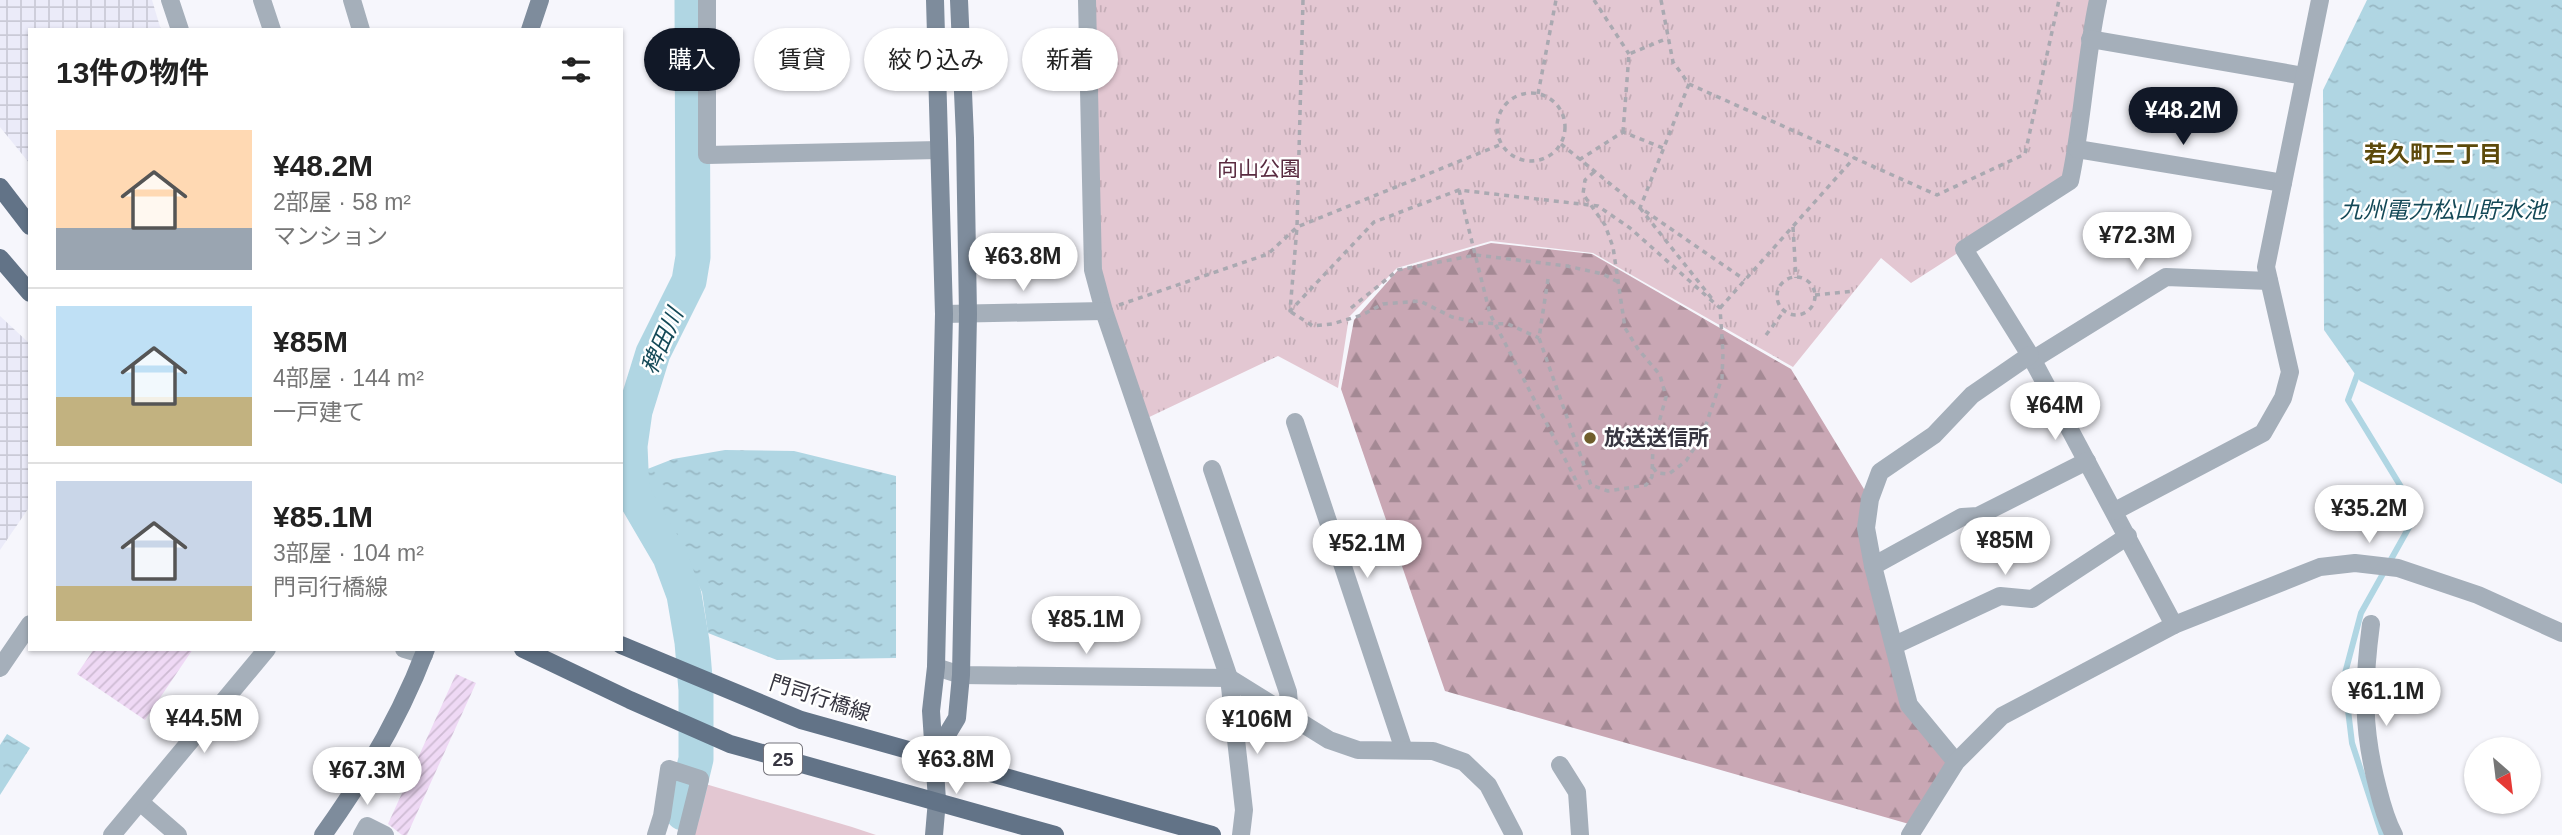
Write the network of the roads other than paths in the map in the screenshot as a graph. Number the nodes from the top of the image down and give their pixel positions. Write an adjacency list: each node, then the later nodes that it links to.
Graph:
1 (170, 0): 11 (street)
2 (262, 0): 12 (street)
3 (352, 0): 13 (street)
4 (540, 0): 14 (street)
5 (707, 0): 18 (street)
6 (935, 0): 18 (street)
7 (959, 0): 27 (street)
8 (1087, 0): 25 (street)
9 (2098, 0): 15 (street)
10 (2320, 0): 16 (street)
11 (179, 28)
12 (271, 28)
13 (360, 28)
14 (531, 28)
15 (2090, 39): 16 (street); 17 (street)
16 (2304, 76): 19 (street)
17 (2077, 149): 19 (street); 28 (street)
18 (939, 150): 26 (street)
19 (2283, 183): 23 (street)
20 (0, 187): 21 (main road)
21 (28, 223)
22 (0, 258): 24 (main road)
23 (2269, 281): 28 (street); 32 (street)
24 (28, 291)
25 (1104, 310): 27 (street); 47 (street)
26 (944, 314): 27 (street); 44 (street)
27 (968, 314): 46 (street)
28 (2031, 358): 30 (street); 34 (street)
29 (1295, 422): 49 (street)
30 (2087, 461): 32 (street); 34 (street)
31 (1212, 469): 48 (street)
32 (2115, 511): 33 (street)
33 (2128, 536): 36 (street); 39 (street)
34 (1873, 566): 39 (street)
35 (2371, 624): 69 (street)
36 (2174, 625): 38 (street); 51 (street)
37 (28, 627): 45 (street)
38 (2562, 633)
39 (1895, 645): 51 (street)
40 (623, 646): 50 (main road, 門司行橋線 / 25)
41 (265, 651): 54 (street)
42 (527, 651): 53 (main road, 25)
43 (425, 652): 58 (street)
44 (936, 667): 46 (street); 50 (street)
45 (0, 668)
46 (961, 675): 47 (street); 50 (street)
47 (1228, 678): 48 (street); 66 (street)
48 (1290, 716): 49 (street)
49 (1404, 750): 67 (street)
50 (934, 756): 53 (street); 65 (main road, 門司行橋線 / 25)
51 (1955, 762): 55 (street)
52 (1560, 765): 68 (street)
53 (937, 800): 63 (street); 64 (main road, 25)
54 (140, 802): 56 (street); 57 (street)
55 (1919, 832)
56 (112, 835)
57 (178, 835)
58 (323, 835)
59 (362, 835): 60 (street)
60 (386, 835)
61 (656, 835): 62 (street)
62 (686, 835)
63 (934, 835)
64 (1055, 835)
65 (1212, 835)
66 (1241, 835)
67 (1514, 835)
68 (1580, 835)
69 (2394, 835)

